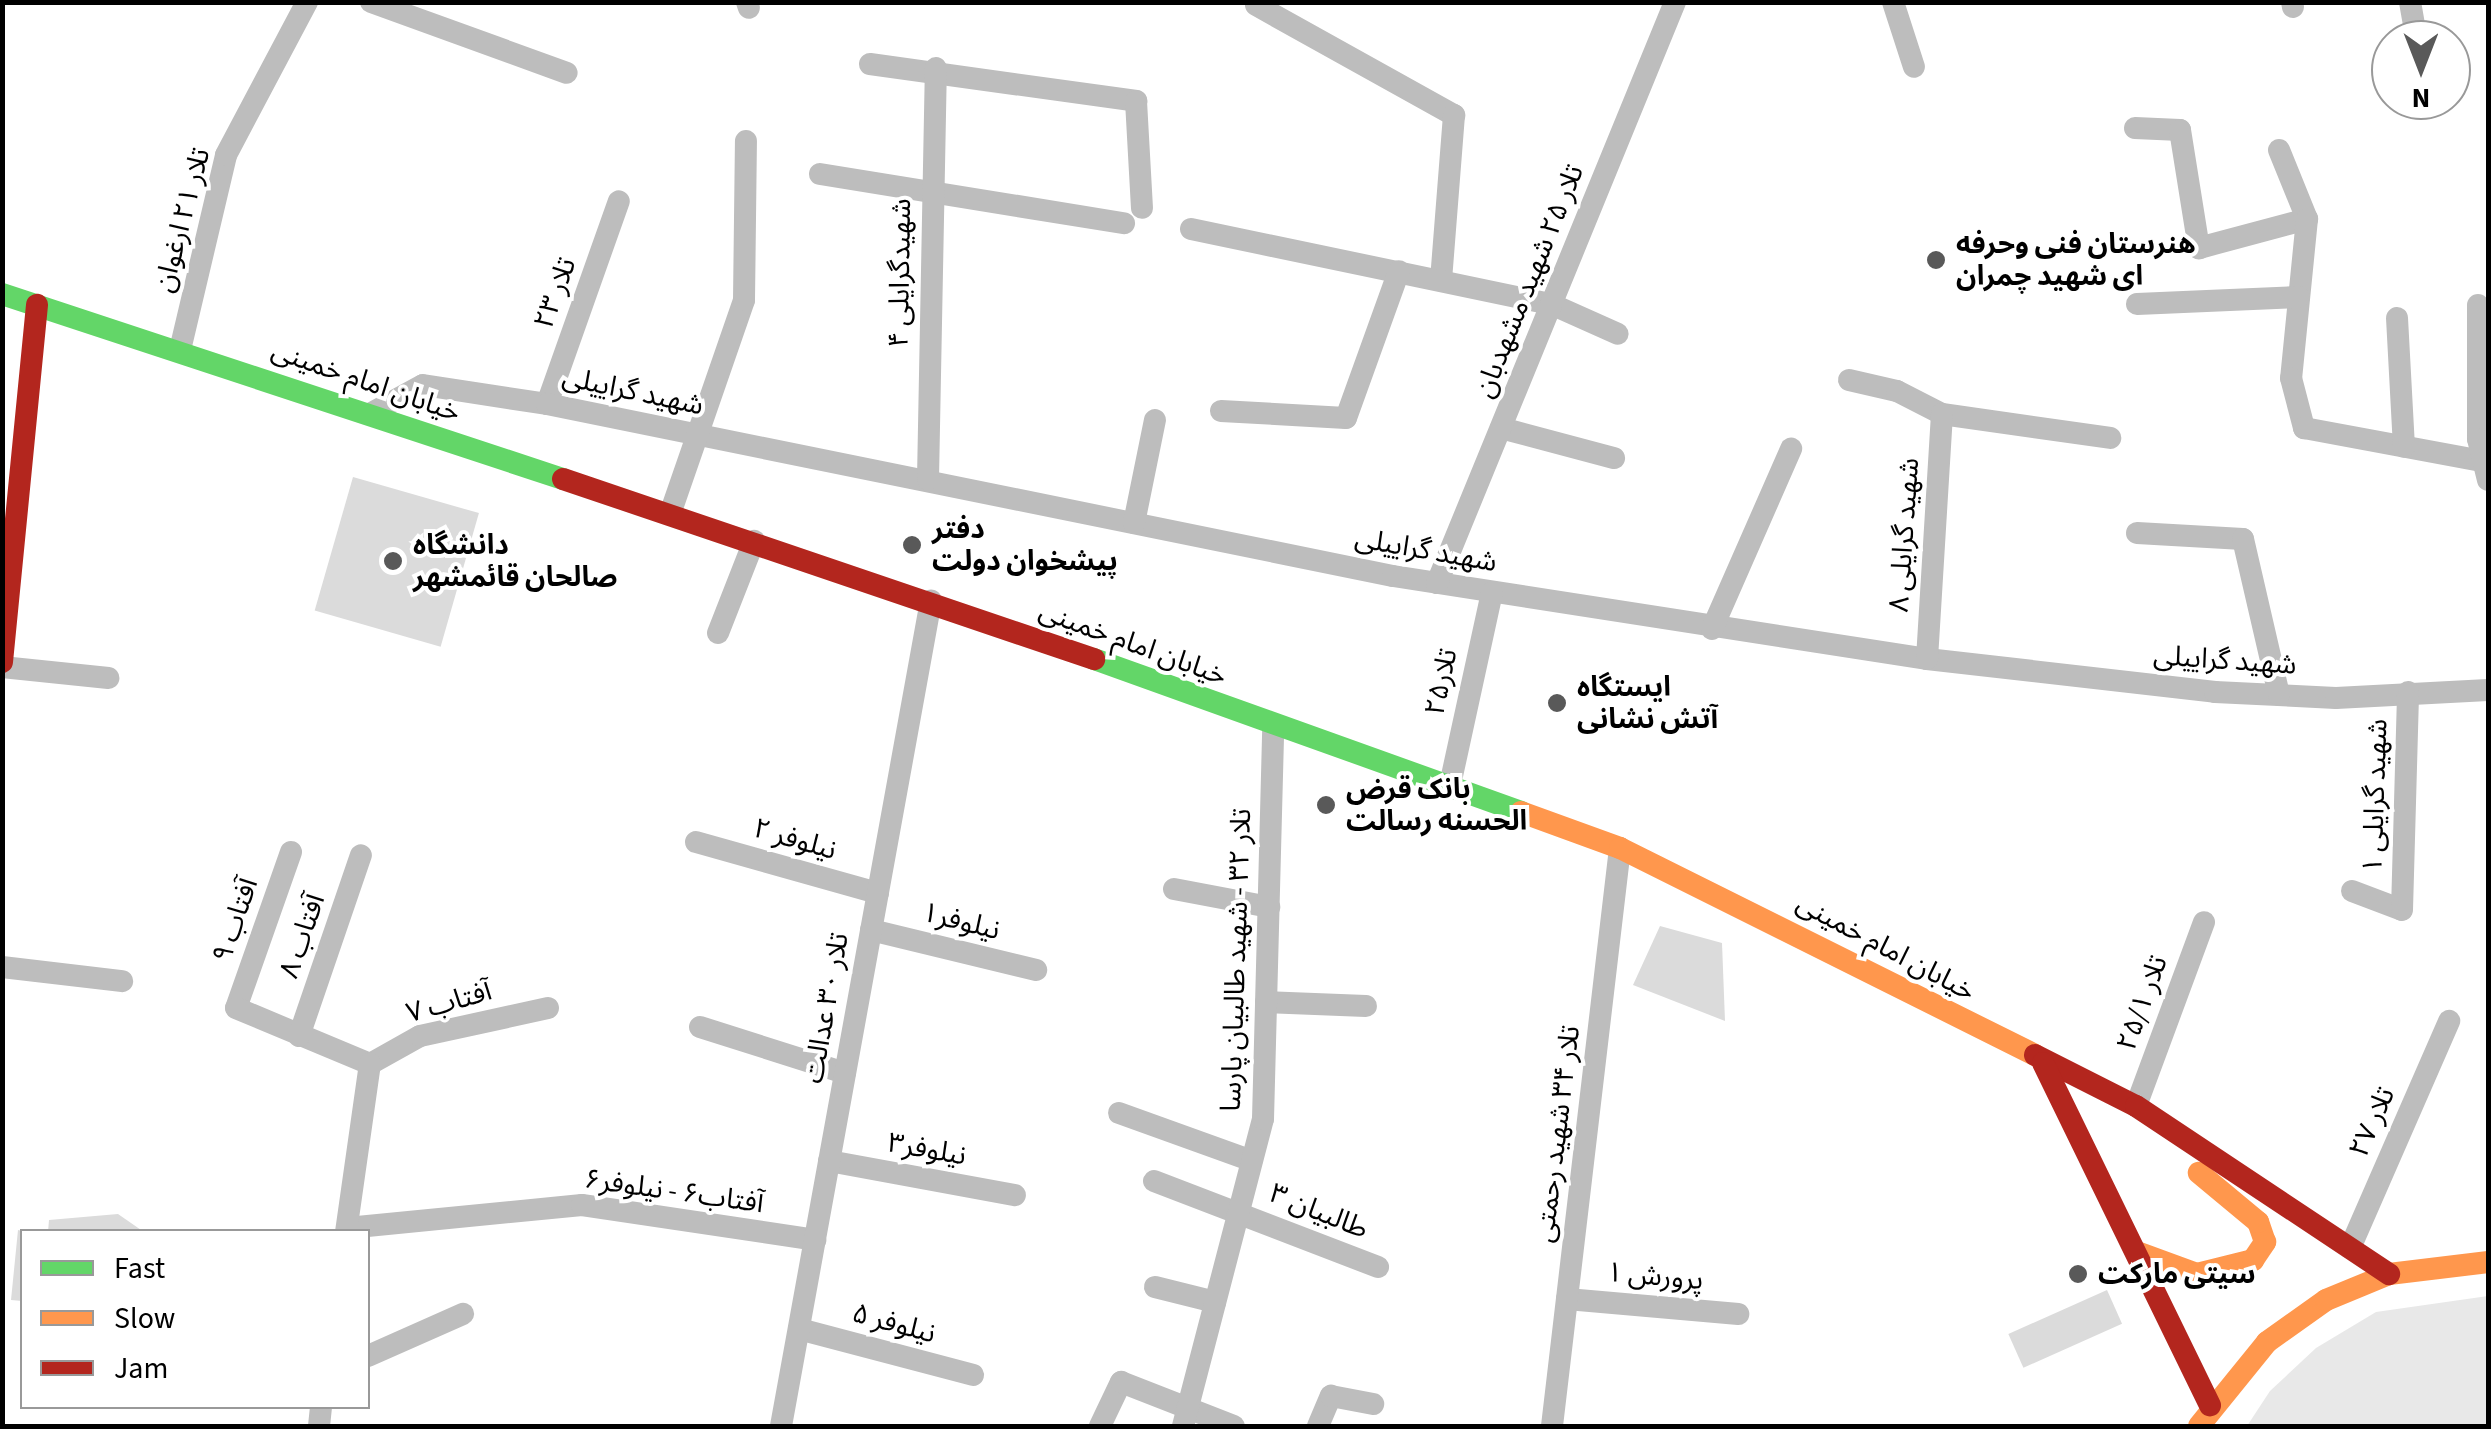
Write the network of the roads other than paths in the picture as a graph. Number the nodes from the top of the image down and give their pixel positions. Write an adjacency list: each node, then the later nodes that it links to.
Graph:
1 (307, 2): 28 (street, تلار ۲۱ ارغوان)
2 (371, 2): 9 (street)
3 (1675, 2): 22 (street, تلار ۲۵ شهید مشهدبان)
4 (1893, 2): 7 (street)
5 (1256, 5): 19 (street)
6 (870, 64): 8 (street)
7 (1914, 67)
8 (936, 68): 14 (street, شهیدگرایلی ۴); 14 (street)
9 (567, 73)
10 (2135, 128): 16 (street)
11 (746, 141): 36 (street)
12 (2280, 150): 16 (street)
13 (820, 174): 14 (street)
14 (930, 195): 42 (street, شهیدگرایلی ۴)
15 (620, 202): 30 (street, تلار ۲۳)
16 (2307, 219): 21 (street)
17 (1191, 229): 18 (street)
18 (1400, 271): 19 (street); 31 (street)
19 (1441, 280): 22 (street)
20 (2, 294): 24 (main road, خیابان امام خمینی)
21 (2299, 297): 23 (street); 38 (street)
22 (1551, 304): 27 (street); 35 (street, تلار ۲۵ شهید مشهدبان)
23 (2137, 304)
24 (37, 305): 28 (main road, خیابان امام خمینی); 52 (main road)
25 (2478, 305): 41 (street)
26 (2396, 318): 38 (street)
27 (1618, 334)
28 (180, 350): 32 (main road, خیابان امام خمینی)
29 (1849, 380): 33 (street)
30 (547, 404): 32 (street, شهید گراییلی); 36 (street, شهید گراییلی)
31 (1221, 410)
32 (370, 414): 43 (main road, خیابان امام خمینی)
33 (1942, 414): 37 (street); 53 (street, شهید گرایلی ۸)
34 (1156, 420): 44 (street)
35 (1501, 428): 40 (street); 47 (street, تلار ۲۵ شهید مشهدبان)
36 (694, 436): 42 (street, شهید گراییلی); 43 (street)
37 (2110, 438)
38 (2404, 447): 41 (street)
39 (1791, 450): 50 (street)
40 (1614, 458)
41 (2487, 468)
42 (928, 479): 44 (street, شهید گراییلی)
43 (670, 514): 46 (main road, خیابان امام خمینی)
44 (1134, 523): 47 (street, شهید گراییلی)
45 (2137, 533): 57 (street)
46 (754, 541): 49 (main road, خیابان امام خمینی); 51 (street)
47 (1438, 583): 48 (street, شهید گراییلی)
48 (1492, 592): 50 (street, شهید گراییلی); 59 (street, تلار۲۵)
49 (931, 601): 58 (main road, خیابان امام خمینی); 66 (street, تلار ۳۰ عدالت)
50 (1712, 629): 53 (street, شهید گراییلی)
51 (718, 633)
52 (3, 652): 54 (street)
53 (1926, 660): 57 (street, شهید گراییلی)
54 (108, 678)
55 (2488, 690): 56 (street, شهید گراییلی)
56 (2408, 692): 57 (street, شهید گراییلی); 65 (street, شهید گرایلی ۱)
57 (2280, 695)
58 (1273, 724): 59 (main road, خیابان امام خمینی); 67 (street, تلار ۳۲ - شهید طالبیان پارسا)
59 (1450, 785): 61 (main road, خیابان امام خمینی)
60 (696, 842): 66 (street, نیلوفر ۲)
61 (1620, 848): 79 (main road, خیابان امام خمینی); 98 (street, تلار ۳۴ شهید رحمتی)
62 (290, 852): 78 (street, آفتاب ۹)
63 (361, 856): 78 (street, آفتاب ۸)
64 (1174, 888): 67 (street)
65 (2352, 891)
66 (878, 893): 69 (street, تلار ۳۰ عدالت)
67 (1268, 907): 73 (street, تلار ۳۲ - شهید طالبیان پارسا)
68 (2204, 922): 82 (street, تلار ۲۵/۱)
69 (871, 930): 71 (street, نیلوفر۱); 81 (street, تلار ۳۰ عدالت)
70 (2, 966): 72 (street)
71 (1036, 970)
72 (122, 981)
73 (1266, 1002): 74 (street); 85 (street, تلار ۳۲ - شهید طالبیان پارسا)
74 (1366, 1006)
75 (548, 1008): 80 (street, آفتاب ۷)
76 (2449, 1021): 92 (street, تلار ۲۷)
77 (700, 1027): 81 (street)
78 (299, 1036): 80 (street)
79 (2042, 1063): 82 (main road, خیابان امام خمینی); 93 (main road)
80 (370, 1064): 89 (street)
81 (845, 1073): 84 (street, تلار ۳۰ عدالت)
82 (2138, 1108): 92 (main road, خیابان امام خمینی); 93 (main road)
83 (1119, 1113): 85 (street)
84 (829, 1162): 87 (street, نیلوفر۳); 91 (street, تلار ۳۰ عدالت)
85 (1252, 1162): 88 (street, تلار ۳۲ - شهید طالبیان پارسا)
86 (1154, 1180): 88 (street, طالبیان ۳)
87 (1015, 1196)
88 (1239, 1212): 95 (street, طالبیان ۳); 99 (street, تلار ۳۲ - شهید طالبیان پارسا)
89 (346, 1229)
90 (356, 1229): 91 (street, آفتاب۶ - نیلوفر۶)
91 (815, 1240): 102 (street, تلار ۳۰ عدالت)
92 (2350, 1248): 96 (main road, خیابان امام خمینی)
93 (2137, 1252): 106 (main road)
94 (2488, 1262): 96 (main road)
95 (1378, 1266)
96 (2389, 1274): 106 (main road)
97 (1156, 1287): 99 (street)
98 (1567, 1299): 101 (street, پرورش ۱); 112 (street, تلار ۳۴ شهید رحمتی)
99 (1215, 1302): 107 (street, تلار ۳۲ - شهید طالبیان پارسا)
100 (463, 1314): 103 (street)
101 (1738, 1314)
102 (798, 1329): 104 (street, نیلوفر ۵); 108 (street, تلار ۳۰ عدالت)
103 (370, 1355)
104 (974, 1375)
105 (1372, 1404): 111 (street)
106 (2210, 1404): 113 (main road)
107 (1185, 1417): 109 (street); 110 (street)
108 (781, 1426)
109 (1100, 1426)
110 (1234, 1426)
111 (1318, 1426)
112 (1552, 1426)
113 (2199, 1426)

